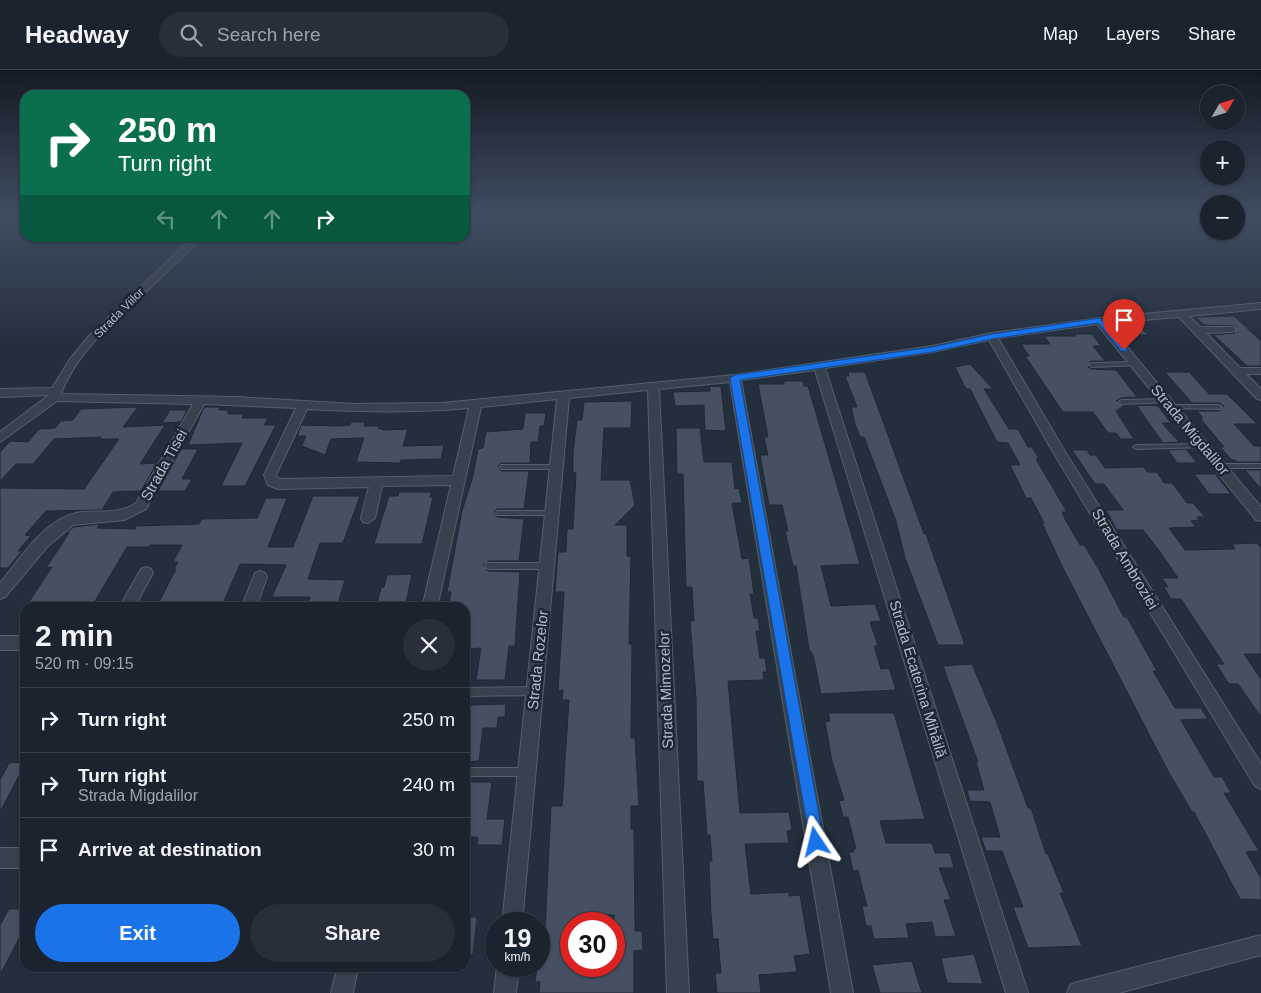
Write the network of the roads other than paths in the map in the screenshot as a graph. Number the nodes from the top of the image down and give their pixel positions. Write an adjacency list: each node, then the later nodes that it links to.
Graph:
1 (177, 257): 16 (street, Strada Viilor)
2 (1261, 306): 3 (street)
3 (1180, 312): 4 (street); 6 (street)
4 (1100, 321): 7 (street); 8 (street, Strada Migdalilor)
5 (1231, 329): 6 (street)
6 (1197, 330): 11 (street)
7 (992, 336): 10 (street); 52 (street, Strada Ambroziei)
8 (1136, 364): 9 (lane); 22 (street, Strada Migdalilor)
9 (1092, 365)
10 (819, 366): 13 (street); 63 (street, Strada Ecaterina Mihăilă)
11 (1237, 371): 12 (street); 18 (street)
12 (1261, 371)
13 (735, 378): 14 (street); 62 (street)
14 (653, 386): 17 (street); 61 (street, Strada Mimozelor)
15 (0, 393): 16 (street)
16 (54, 394): 19 (street); 25 (street, Strada Viilor)
17 (563, 396): 21 (street); 31 (street, Strada Rozelor)
18 (1261, 396)
19 (200, 400): 23 (street); 42 (street, Strada Tisei)
20 (1121, 402): 22 (lane)
21 (476, 404): 23 (street); 32 (street)
22 (1169, 404): 24 (lane); 26 (street, Strada Migdalilor)
23 (303, 405): 33 (street)
24 (1219, 407)
25 (0, 438)
26 (1204, 446): 27 (lane); 28 (street, Strada Migdalilor)
27 (1136, 447)
28 (1220, 466): 29 (lane); 36 (street, Strada Migdalilor)
29 (1261, 466)
30 (503, 467): 31 (lane)
31 (556, 467): 35 (street, Strada Rozelor)
32 (458, 480): 33 (street); 45 (street)
33 (377, 482): 37 (street)
34 (499, 513): 35 (lane)
35 (552, 513): 39 (street, Strada Rozelor)
36 (1261, 516)
37 (368, 518)
38 (489, 566): 39 (lane)
39 (547, 566): 48 (street, Strada Rozelor)
40 (146, 573): 43 (street)
41 (260, 577): 44 (street)
42 (0, 593)
43 (129, 602)
44 (250, 602)
45 (430, 602)
46 (0, 643): 47 (street)
47 (20, 643)
48 (534, 691): 49 (lane); 51 (street, Strada Rozelor)
49 (470, 692)
50 (470, 772): 51 (lane)
51 (527, 772): 55 (street, Strada Rozelor)
52 (1261, 780)
53 (0, 858): 54 (street)
54 (20, 858)
55 (513, 912)
56 (1261, 945): 64 (street)
57 (347, 972): 59 (street)
58 (507, 977): 60 (street)
59 (342, 993)
60 (505, 993)
61 (678, 993)
62 (842, 993)
63 (1017, 993)
64 (1078, 993)

